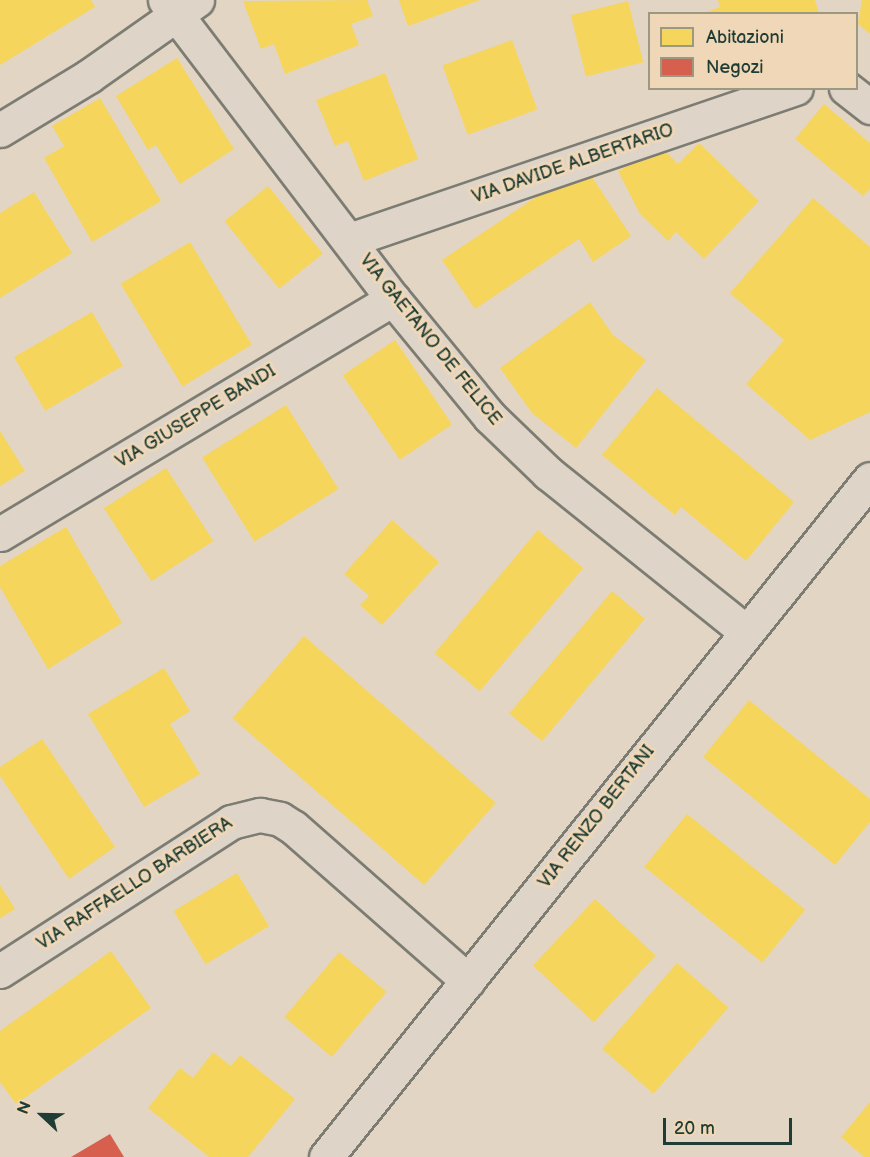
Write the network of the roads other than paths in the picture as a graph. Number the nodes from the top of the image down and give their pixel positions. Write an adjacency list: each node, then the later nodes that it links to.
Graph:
1 (179, 4): 5 (street); 6 (street, VIA GAETANO DE FELICE)
2 (790, 90): 6 (street, VIA DAVIDE ALBERTARIO)
3 (849, 90): 4 (street)
4 (870, 107)
5 (0, 130)
6 (349, 240): 7 (street, VIA GAETANO DE FELICE)
7 (393, 299): 9 (street, VIA GIUSEPPE BANDI); 10 (street, VIA GAETANO DE FELICE)
8 (870, 479): 10 (street, VIA RENZO BERTANI)
9 (0, 534)
10 (745, 631): 12 (street, VIA RENZO BERTANI)
11 (0, 971): 12 (street, VIA RAFFAELLO BARBIERA)
12 (468, 981): 13 (street, VIA RENZO BERTANI)
13 (326, 1157)

